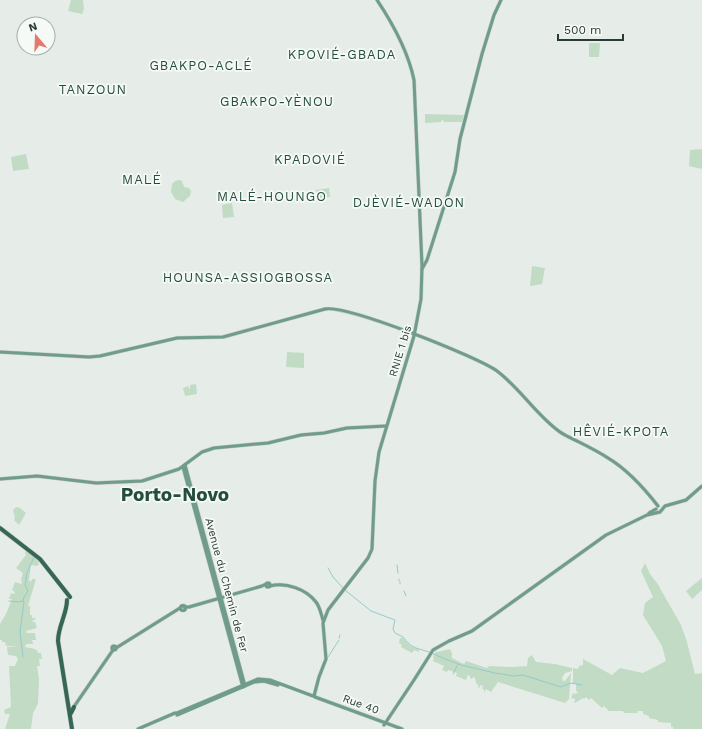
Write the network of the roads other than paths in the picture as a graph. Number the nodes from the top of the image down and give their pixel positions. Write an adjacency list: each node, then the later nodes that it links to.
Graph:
1 (377, 0): 3 (main road, RNIE 1 bis)
2 (500, 0): 3 (main road)
3 (422, 268): 4 (main road, RNIE 1 bis)
4 (414, 335): 5 (main road); 6 (main road, RNIE 1 bis); 10 (main road)
5 (0, 352)
6 (386, 426): 7 (main road); 14 (main road, RNIE 1 bis)
7 (184, 466): 8 (main road); 12 (main road, Avenue du Chemin de Fer)
8 (0, 479)
9 (702, 485): 10 (main road)
10 (658, 508): 20 (main road)
11 (0, 530): 18 (highway)
12 (220, 598): 13 (main road); 16 (main road, Avenue du Chemin de Fer); 18 (main road)
13 (320, 610): 14 (main road); 15 (main road)
14 (327, 611): 15 (main road, RNIE 1 bis)
15 (324, 620): 17 (main road, RNIE 1 bis)
16 (244, 685): 17 (main road, Rue 40); 19 (main road, Rue 40)
17 (314, 696): 20 (main road, Rue 40)
18 (71, 708): 21 (highway)
19 (176, 714): 22 (main road); 23 (main road)
20 (384, 723): 24 (main road); 25 (main road, Rue 40); 26 (main road, Rue 40)
21 (72, 729)
22 (138, 729)
23 (143, 729)
24 (381, 729)
25 (396, 729)
26 (402, 729)

